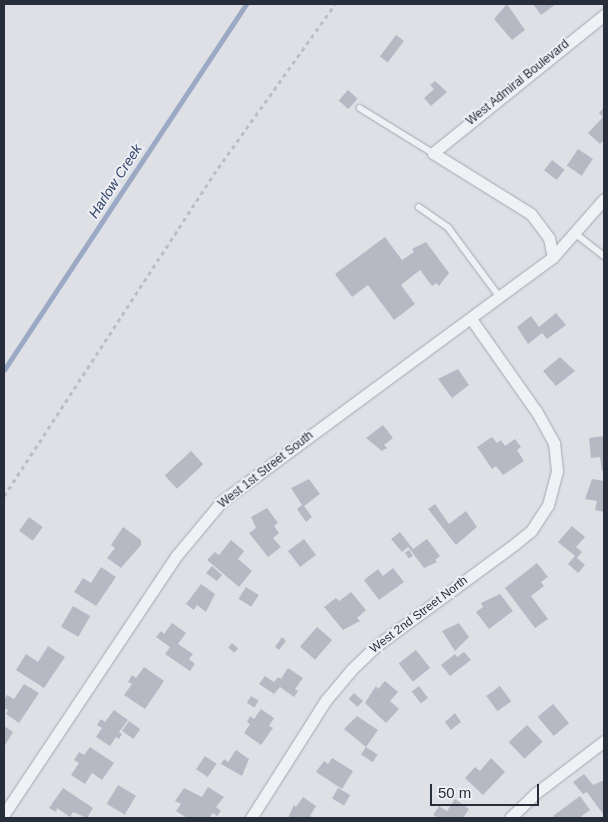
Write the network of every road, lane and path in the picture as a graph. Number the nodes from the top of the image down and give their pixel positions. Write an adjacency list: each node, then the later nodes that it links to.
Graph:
1 (335, 4): 12 (path)
2 (604, 15): 4 (street, West Admiral Boulevard)
3 (360, 108): 4 (lane)
4 (433, 153): 8 (street)
5 (604, 199): 7 (street, West 1st Street South)
6 (419, 208): 10 (lane)
7 (576, 234): 8 (street, West 1st Street South); 9 (lane)
8 (553, 256): 10 (street, West 1st Street South)
9 (604, 256)
10 (500, 297): 11 (street, West 1st Street South)
11 (471, 319): 14 (street, West 1st Street South); 15 (street, West 2nd Street North)
12 (4, 496)
13 (604, 741): 16 (street)
14 (4, 814)
15 (251, 818)
16 (510, 818)

